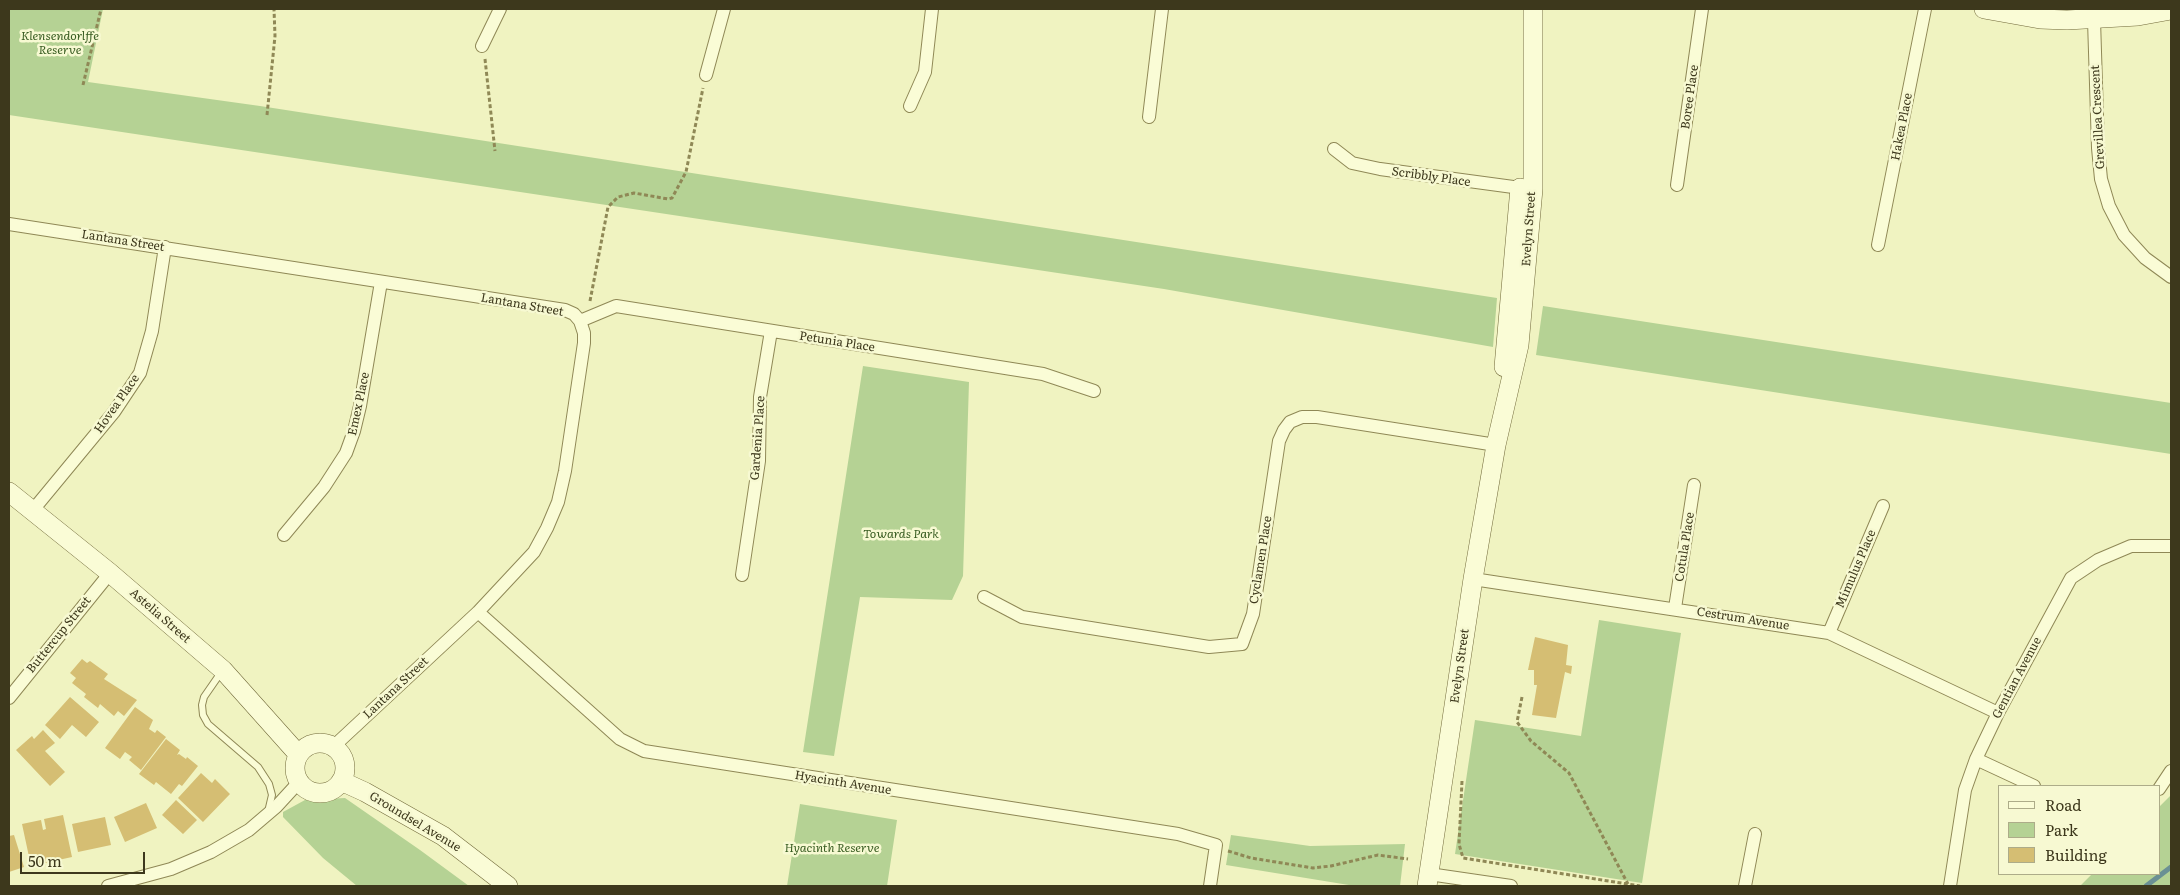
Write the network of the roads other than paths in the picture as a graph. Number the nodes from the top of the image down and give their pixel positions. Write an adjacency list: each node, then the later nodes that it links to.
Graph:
1 (500, 9): 12 (street)
2 (724, 9): 13 (street)
3 (932, 9): 14 (street)
4 (1162, 9): 15 (street)
5 (1523, 9): 18 (street, Evelyn Street)
6 (1533, 9): 18 (street, Evelyn Street)
7 (1702, 9): 17 (street, Boree Place)
8 (1925, 9): 20 (street, Hakea Place)
9 (1984, 9): 11 (street)
10 (2171, 10): 11 (street)
11 (2094, 20): 22 (street, Grevillea Crescent)
12 (482, 46)
13 (706, 75)
14 (910, 106)
15 (1149, 117)
16 (1334, 149): 18 (street, Scribbly Place)
17 (1677, 185)
18 (1526, 189): 27 (street, Evelyn Street)
19 (9, 224): 21 (street, Lantana Street)
20 (1878, 245)
21 (165, 247): 23 (street, Lantana Street); 31 (street, Hovea Place)
22 (2171, 277)
23 (381, 282): 24 (street, Lantana Street); 32 (street, Emex Place)
24 (585, 319): 25 (street, Petunia Place); 39 (street, Lantana Street)
25 (771, 331): 26 (street, Petunia Place); 35 (street, Gardenia Place)
26 (1094, 391)
27 (1496, 446): 36 (street, Evelyn Street); 37 (street, Cyclamen Place)
28 (1694, 485): 38 (street, Cotula Place)
29 (9, 492): 31 (street, Astelia Street)
30 (1883, 506): 40 (street, Mimulus Place)
31 (33, 510): 34 (street, Astelia Street)
32 (284, 535)
33 (2171, 546): 43 (street, Gentian Avenue)
34 (110, 573): 41 (street, Astelia Street); 42 (street, Buttercup Street)
35 (742, 575)
36 (1473, 578): 38 (street, Cestrum Avenue); 54 (street, Evelyn Street)
37 (984, 597)
38 (1675, 608): 40 (street, Cestrum Avenue)
39 (478, 612): 44 (street, Lantana Street); 57 (street, Hyacinth Avenue)
40 (1829, 633): 43 (street, Cestrum Avenue)
41 (223, 670): 45 (street, Astelia Street); 52 (lane)
42 (9, 698)
43 (1998, 713): 46 (street, Gentian Avenue)
44 (334, 746): 45 (street); 48 (street)
45 (298, 754): 49 (street)
46 (1976, 759): 50 (street); 60 (street, Gentian Avenue)
47 (2171, 771): 51 (street)
48 (342, 781): 49 (street); 56 (street, Groundsel Avenue)
49 (299, 782): 52 (street)
50 (2032, 785)
51 (2160, 788)
52 (267, 815): 55 (street)
53 (1755, 834): 59 (street)
54 (1428, 880): 58 (street)
55 (108, 886)
56 (508, 886)
57 (1210, 886)
58 (1511, 886)
59 (1745, 886)
60 (1950, 886)

